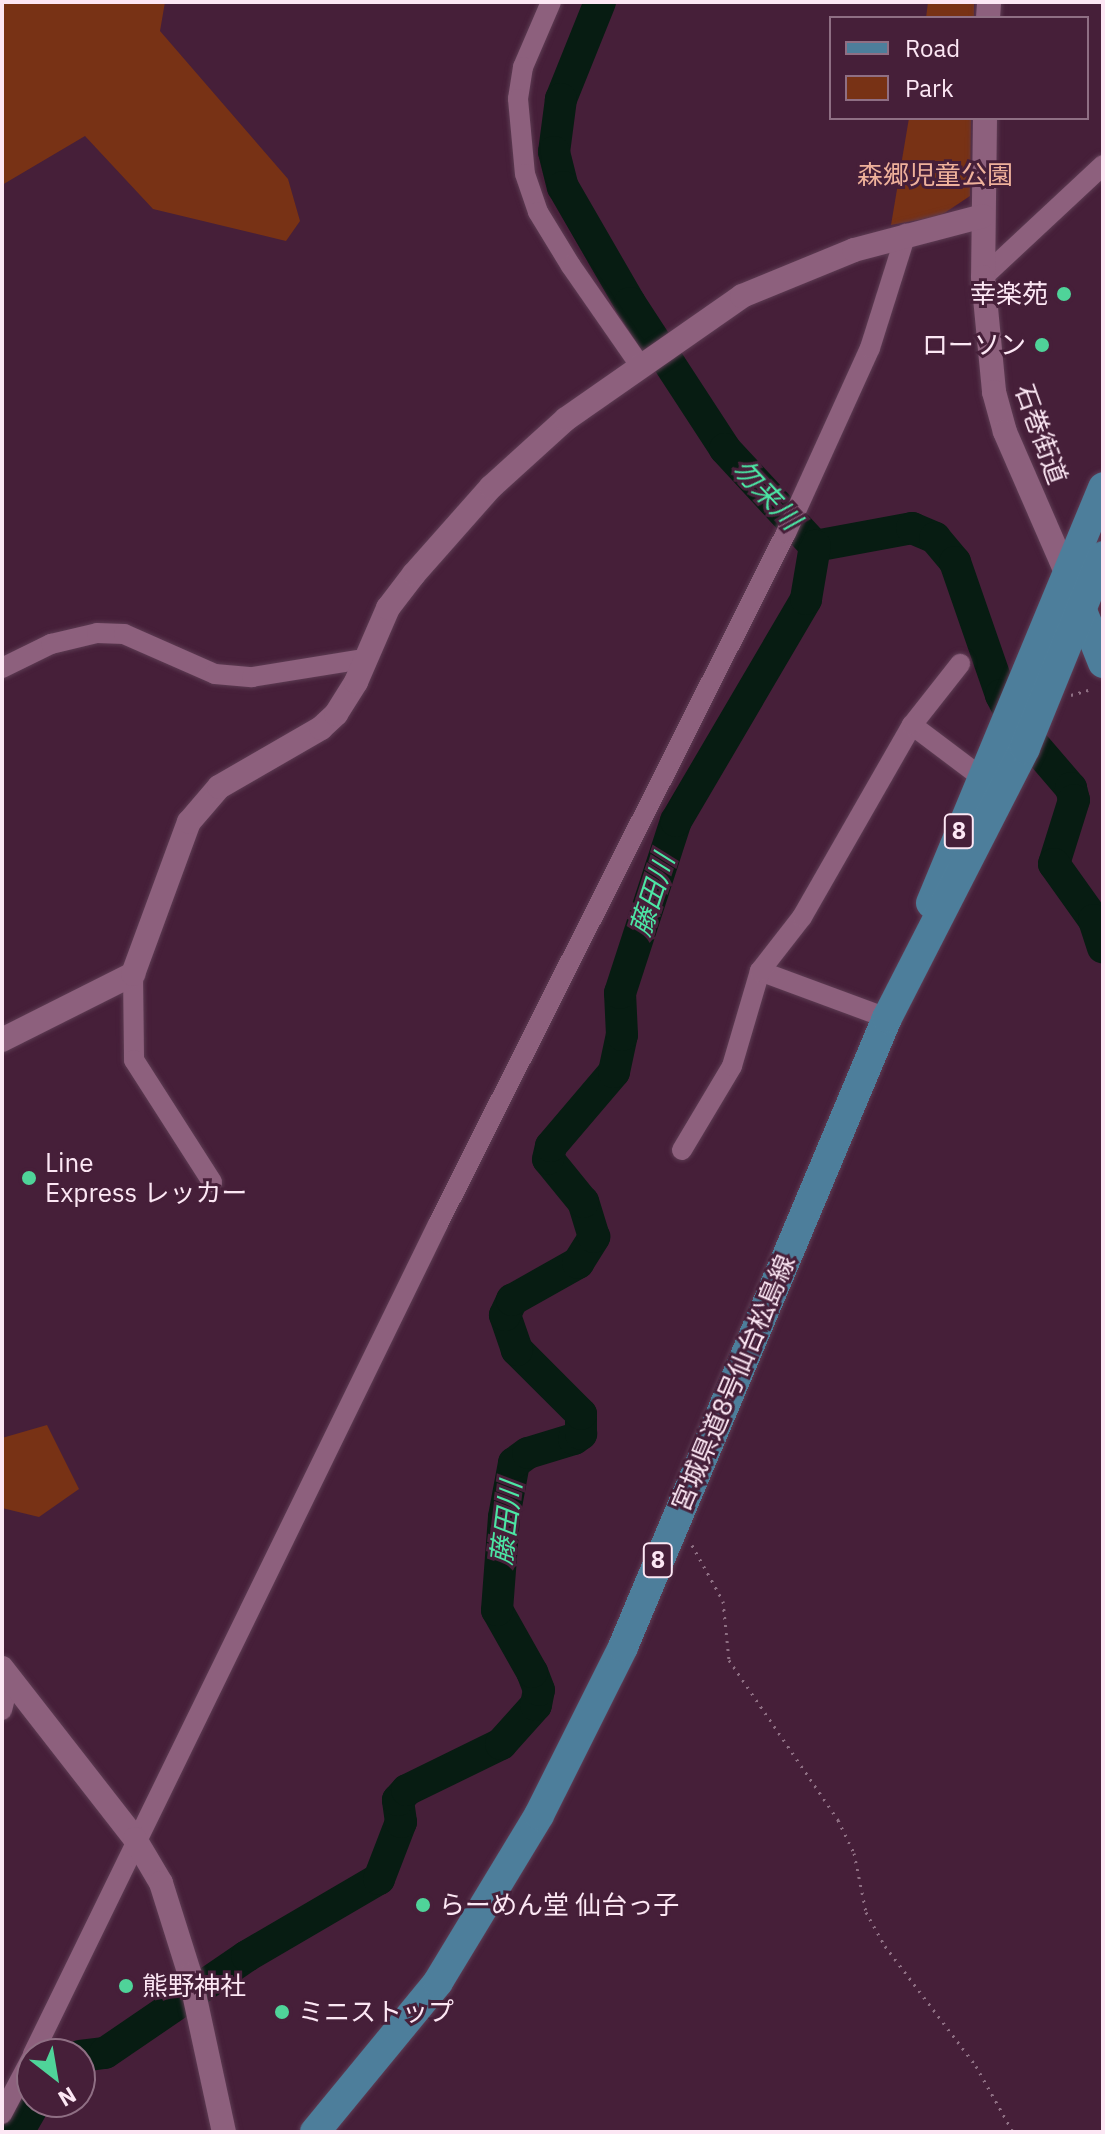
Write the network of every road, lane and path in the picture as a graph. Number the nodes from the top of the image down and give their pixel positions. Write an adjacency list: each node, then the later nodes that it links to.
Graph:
1 (551, 2): 7 (street)
2 (985, 120): 4 (street, 石巻街道)
3 (1103, 165): 6 (street)
4 (983, 216): 5 (street); 6 (street, 石巻街道)
5 (906, 234): 7 (street); 28 (street)
6 (983, 277): 10 (street, 石巻街道)
7 (639, 364): 12 (street)
8 (1103, 487): 10 (main road, 8)
9 (1103, 556): 11 (main road, 8)
10 (1066, 572): 11 (main road); 17 (main road, 宮城県道8号仙台松島線 / 8)
11 (1082, 608): 13 (main road); 18 (main road, 宮城県道8号仙台松島線 / 8)
12 (363, 659): 15 (street); 20 (street)
13 (1103, 663)
14 (960, 664): 16 (street)
15 (2, 668)
16 (912, 725): 17 (street); 19 (street)
17 (981, 777): 18 (main road, 宮城県道8号仙台松島線 / 8)
18 (921, 943): 21 (main road, 宮城県道8号仙台松島線 / 8)
19 (760, 971): 21 (street); 23 (street)
20 (133, 974): 22 (street); 24 (street)
21 (887, 1018): 33 (main road, 宮城県道8号仙台松島線 / 8)
22 (2, 1040)
23 (682, 1150)
24 (212, 1182)
25 (689, 1543): 34 (path)
26 (6, 1673): 27 (street); 28 (street)
27 (2, 1710)
28 (135, 1839): 29 (street); 32 (street)
29 (41, 2038)
30 (16, 2087): 31 (street)
31 (2, 2114)
32 (224, 2132)
33 (315, 2132)
34 (1013, 2132)

